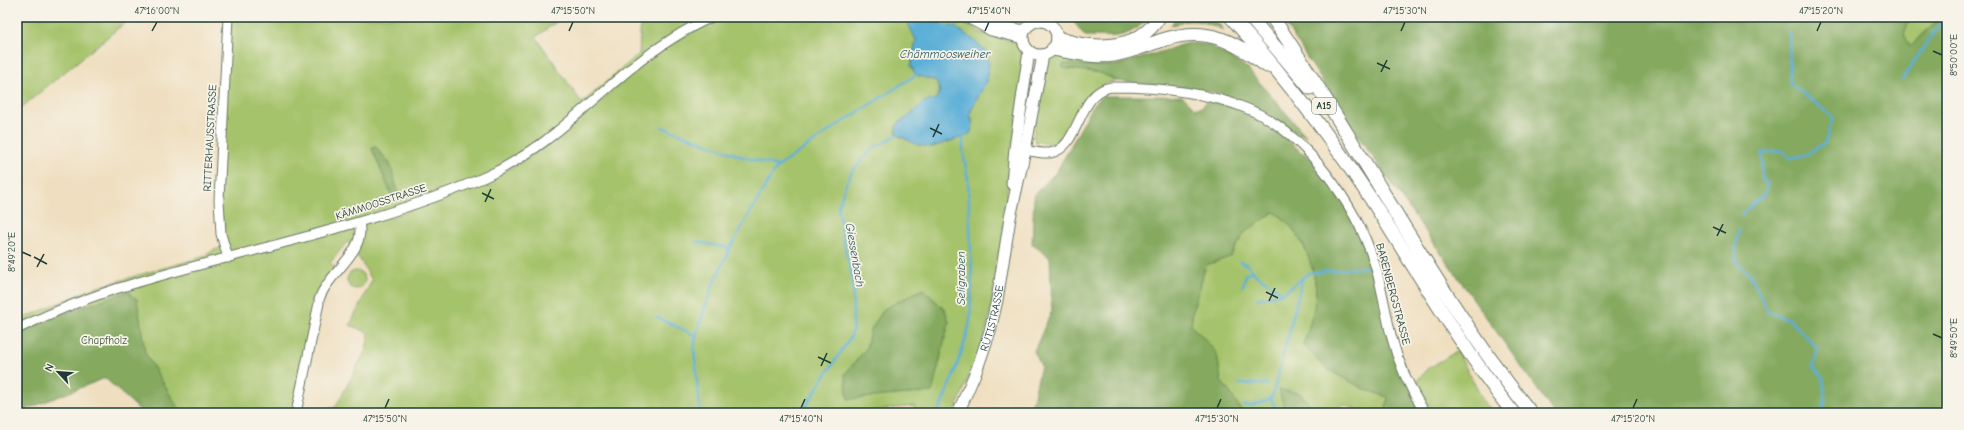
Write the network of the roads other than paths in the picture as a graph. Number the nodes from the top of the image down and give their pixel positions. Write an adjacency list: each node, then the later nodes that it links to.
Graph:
1 (228, 17): 16 (street, RITTERHAUSSTRASSE)
2 (712, 17): 15 (street, KÄMMOOSSTRASSE)
3 (1159, 17): 10 (highway)
4 (1231, 17): 12 (highway, A15)
5 (1250, 17): 14 (highway, A15)
6 (1272, 17): 14 (highway)
7 (972, 18): 9 (street)
8 (1044, 19): 9 (main road); 10 (main road)
9 (1024, 35): 11 (main road)
10 (1051, 47): 11 (main road); 12 (highway); 13 (main road, RÜTISTRASSE)
11 (1029, 51): 13 (main road, RÜTISTRASSE)
12 (1286, 80): 21 (highway, A15)
13 (1020, 149): 19 (main road, RÜTISTRASSE); 20 (street, BARENBERGSTRASSE)
14 (1390, 202): 22 (highway, A15)
15 (358, 223): 16 (street, KÄMMOOSSTRASSE); 18 (street)
16 (228, 258): 17 (street, KÄMMOOSSTRASSE)
17 (17, 329)
18 (296, 413)
19 (958, 413)
20 (1425, 413)
21 (1513, 413)
22 (1531, 413)

